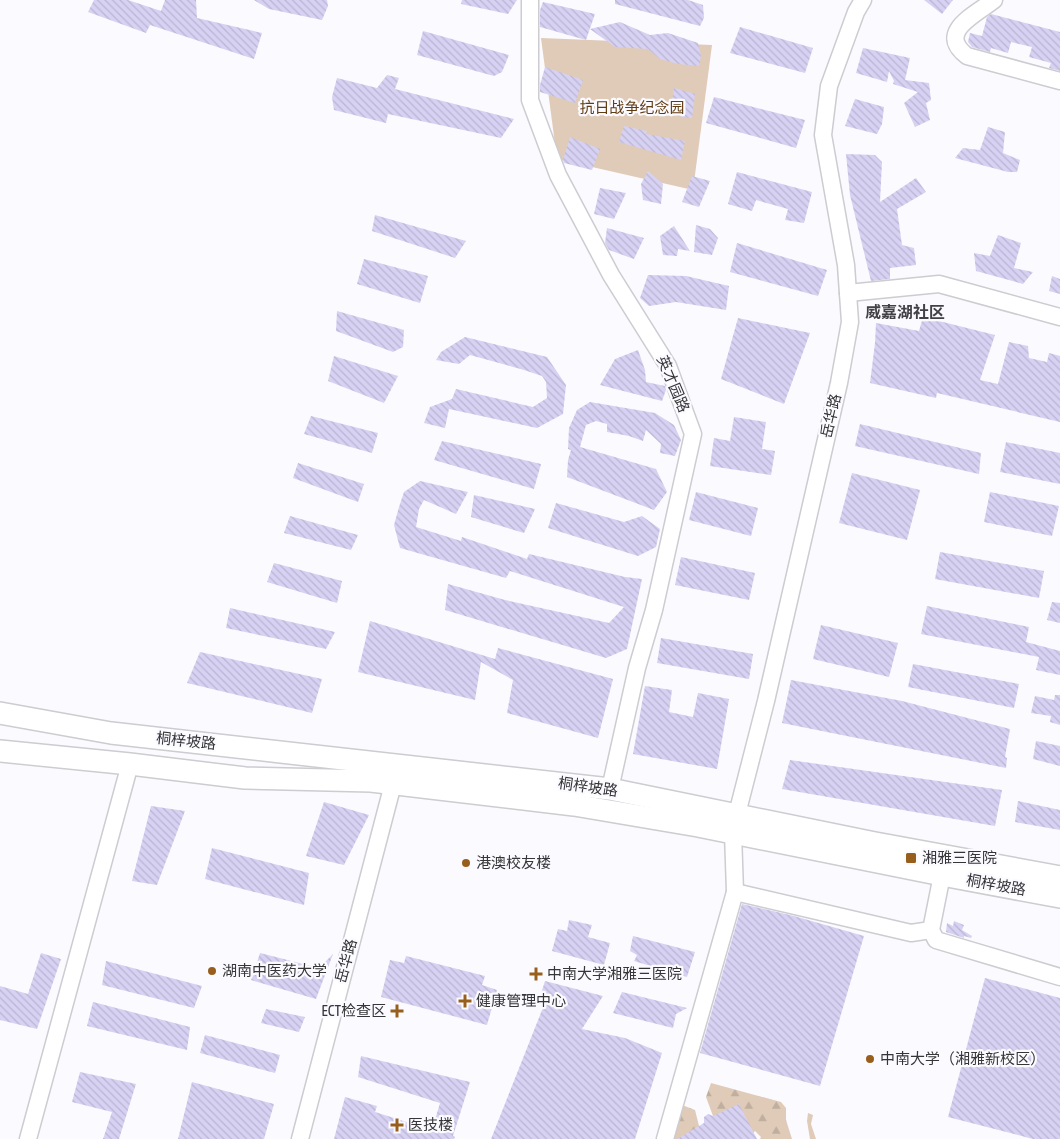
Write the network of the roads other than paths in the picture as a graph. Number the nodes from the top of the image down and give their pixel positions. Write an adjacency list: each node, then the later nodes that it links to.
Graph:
1 (530, 0): 14 (street, 英才园路)
2 (863, 0): 5 (street, 岳华路)
3 (994, 0): 4 (street)
4 (1060, 81)
5 (848, 293): 6 (street); 15 (street, 岳华路)
6 (1060, 317)
7 (0, 712): 9 (main road, 桐梓坡路)
8 (0, 722): 9 (main road, 桐梓坡路)
9 (111, 733): 14 (main road, 桐梓坡路)
10 (0, 741): 12 (main road, 桐梓坡路)
11 (0, 751): 12 (main road, 桐梓坡路)
12 (130, 764): 13 (main road, 桐梓坡路); 22 (street)
13 (393, 784): 15 (main road, 桐梓坡路); 23 (street, 岳华路)
14 (610, 789): 15 (main road, 桐梓坡路)
15 (735, 823): 16 (main road, 桐梓坡路); 17 (main road, 桐梓坡路); 18 (street, 岳华路)
16 (942, 875): 19 (main road, 桐梓坡路); 20 (street)
17 (1060, 878)
18 (735, 892): 20 (street); 24 (street, 岳华路)
19 (1060, 897)
20 (931, 930): 21 (street)
21 (1060, 977)
22 (28, 1139)
23 (300, 1139)
24 (666, 1139)

